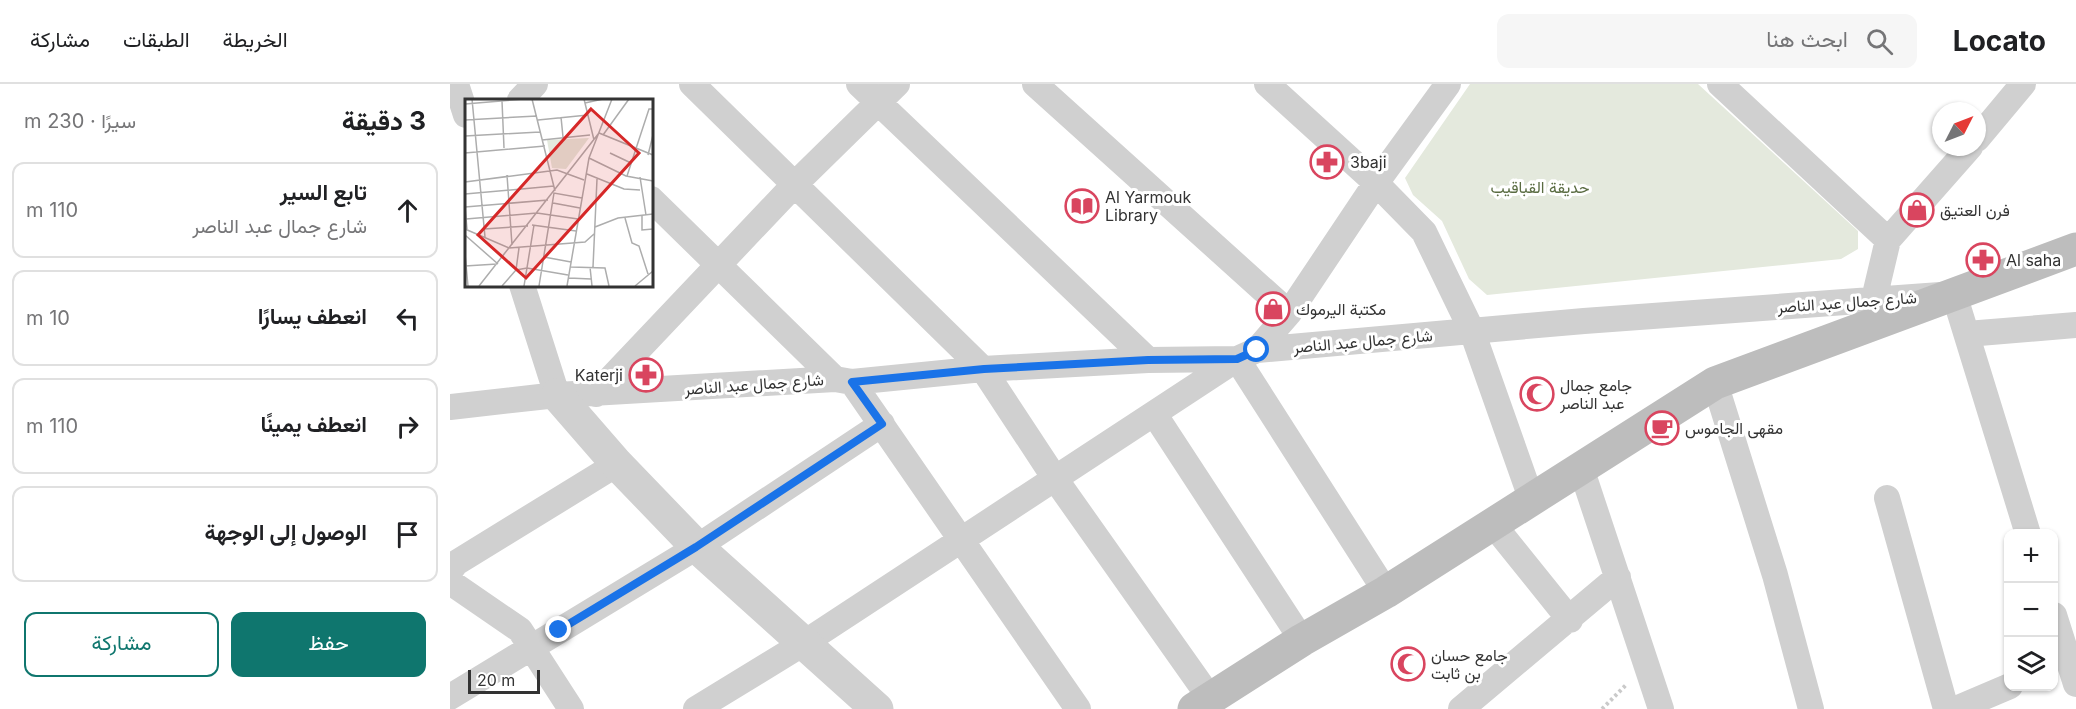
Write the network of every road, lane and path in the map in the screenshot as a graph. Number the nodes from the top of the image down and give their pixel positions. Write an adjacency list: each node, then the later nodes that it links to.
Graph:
1 (456, 84): 11 (street)
2 (692, 84): 15 (street)
3 (859, 84): 10 (street)
4 (897, 84): 10 (street)
5 (1035, 84): 23 (street)
6 (1267, 84): 14 (street)
7 (1448, 84): 14 (street)
8 (1720, 84): 17 (street)
9 (2013, 88): 12 (street)
10 (879, 103): 15 (street); 28 (street)
11 (465, 112)
12 (1986, 126)
13 (1962, 156): 17 (street)
14 (1376, 183): 23 (street); 25 (street)
15 (795, 184): 19 (street); 29 (street)
16 (652, 200): 19 (street)
17 (1888, 240): 22 (street)
18 (2076, 249): 21 (main road)
19 (719, 263): 30 (street); 32 (street)
20 (522, 286): 33 (street)
21 (1954, 294): 22 (street, شارع جمال عبد الناصر); 26 (street); 31 (main road)
22 (1874, 300): 25 (street, شارع جمال عبد الناصر)
23 (1289, 314): 27 (street)
24 (2076, 325): 26 (street)
25 (1472, 331): 27 (street, شارع جمال عبد الناصر); 40 (street)
26 (1967, 334): 43 (street)
27 (1247, 355): 28 (street, شارع جمال عبد الناصر); 35 (street); 49 (street)
28 (1148, 360): 29 (street, شارع جمال عبد الناصر)
29 (984, 369): 30 (street, شارع جمال عبد الناصر); 39 (street)
30 (844, 381): 32 (street, شارع جمال عبد الناصر); 36 (street)
31 (1715, 383): 38 (main road); 68 (street)
32 (596, 394): 33 (street, شارع جمال عبد الناصر)
33 (557, 395): 34 (street, شارع جمال عبد الناصر); 37 (street)
34 (450, 406)
35 (1155, 415): 39 (street); 52 (street)
36 (882, 424): 44 (street); 45 (street)
37 (617, 464): 45 (street); 46 (street)
38 (1581, 468): 40 (main road); 47 (street)
39 (1056, 480): 44 (street); 59 (street)
40 (1531, 498): 42 (main road)
41 (1887, 498): 61 (street)
42 (1492, 523): 49 (main road); 50 (street)
43 (2026, 529)
44 (961, 540): 53 (street); 64 (street)
45 (696, 547): 53 (street); 54 (street)
46 (450, 571)
47 (1618, 577): 50 (street); 55 (street)
48 (450, 582): 54 (street)
49 (1386, 592): 52 (main road)
50 (1570, 620): 65 (street)
51 (2058, 630): 56 (street)
52 (1302, 640): 59 (main road)
53 (804, 643): 60 (street); 63 (street)
54 (532, 646): 58 (street); 62 (street)
55 (1647, 663): 66 (path); 67 (street)
56 (2068, 669)
57 (2004, 690): 61 (street)
58 (450, 697)
59 (1202, 704)
60 (711, 705)
61 (1960, 708)
62 (571, 709)
63 (877, 709)
64 (1078, 709)
65 (1461, 709)
66 (1602, 709)
67 (1661, 709)
68 (1811, 709)

